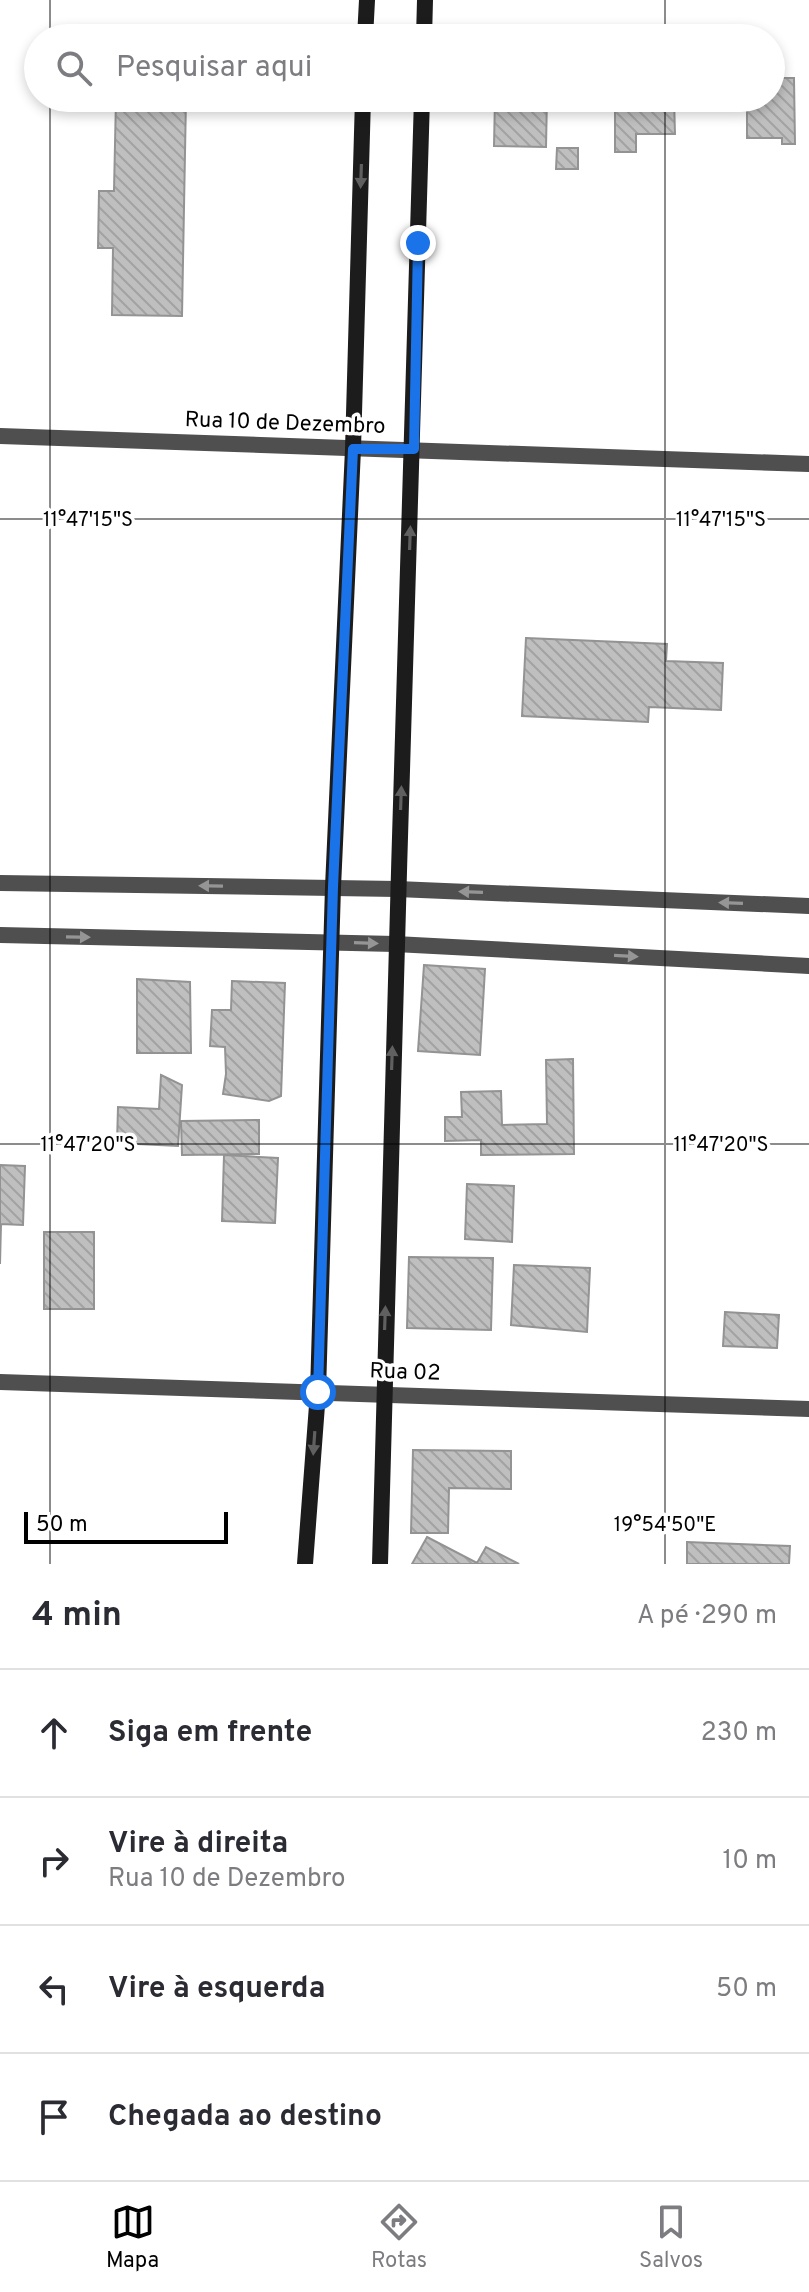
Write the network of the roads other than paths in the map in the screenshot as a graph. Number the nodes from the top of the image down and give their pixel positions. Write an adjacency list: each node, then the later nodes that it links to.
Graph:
1 (367, 0): 3 (main road)
2 (425, 0): 4 (main road)
3 (366, 24)
4 (424, 24)
5 (363, 112): 8 (main road, one-way to 8)
6 (422, 112): 9 (main road)
7 (0, 436): 8 (street, Rua 10 de Dezembro)
8 (353, 449): 9 (street, Rua 10 de Dezembro); 12 (main road)
9 (414, 449): 10 (street, Rua 10 de Dezembro); 13 (main road, one-way to 9)
10 (809, 464)
11 (0, 883): 12 (street, one-way to 11)
12 (333, 887): 13 (street); 16 (main road)
13 (397, 889): 14 (street, one-way to 13); 17 (main road)
14 (809, 906)
15 (0, 935): 16 (street, one-way to 16)
16 (332, 942): 17 (street, one-way to 17); 20 (main road)
17 (395, 944): 18 (street, one-way to 18); 21 (main road, one-way to 17)
18 (809, 966)
19 (0, 1382): 20 (street, Rua 02)
20 (318, 1392): 21 (street, Rua 02); 23 (main road, one-way to 23)
21 (383, 1394): 22 (street, Rua 02); 24 (main road)
22 (809, 1409)
23 (305, 1564)
24 (380, 1564)

